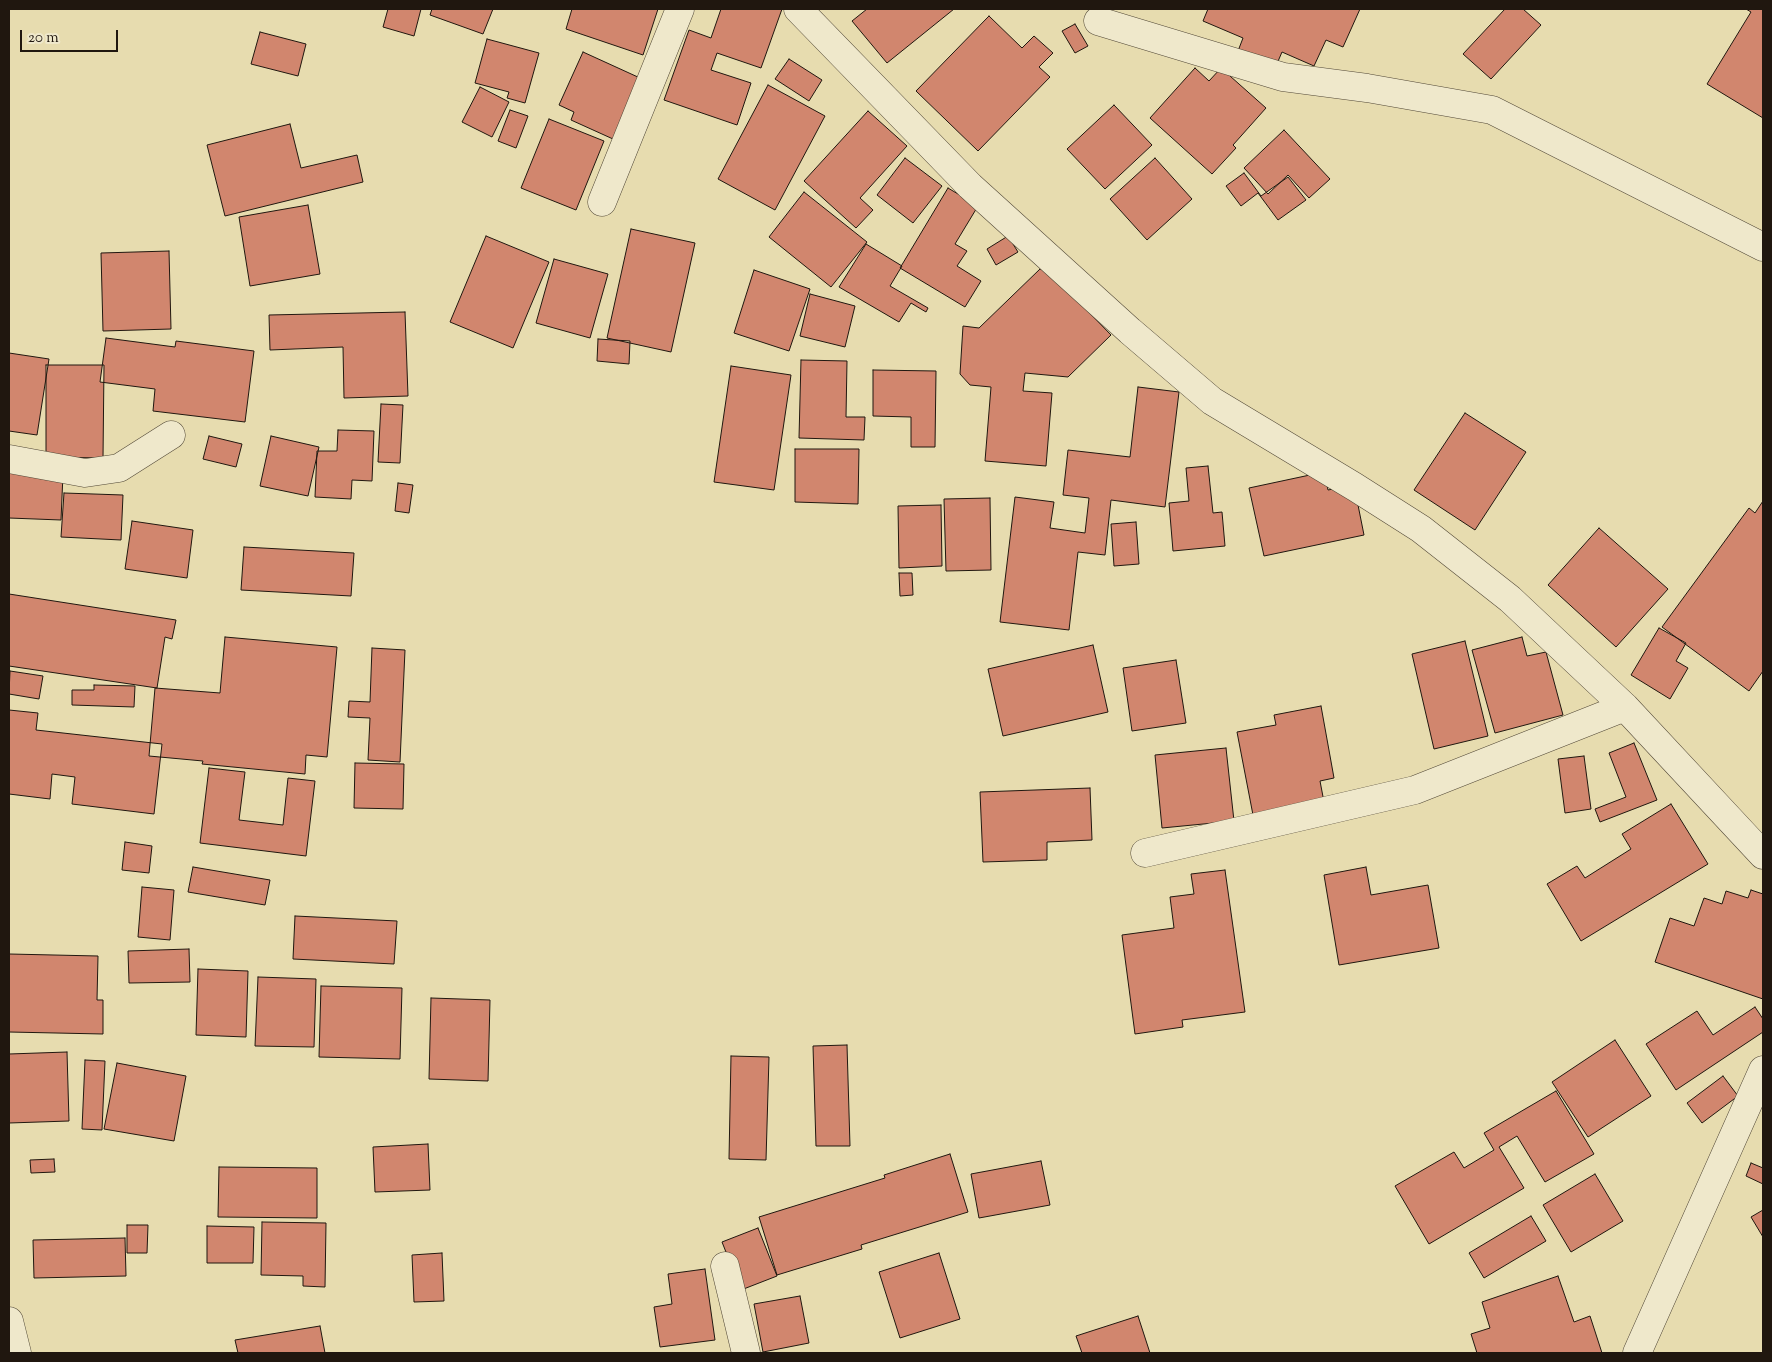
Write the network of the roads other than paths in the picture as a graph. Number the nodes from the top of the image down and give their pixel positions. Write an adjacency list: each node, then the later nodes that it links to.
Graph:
1 (680, 9): 4 (street)
2 (798, 9): 8 (street)
3 (1098, 21): 5 (street)
4 (602, 202)
5 (1763, 247)
6 (171, 435): 7 (street)
7 (9, 459)
8 (1625, 707): 9 (street); 10 (street)
9 (1145, 853)
10 (1763, 855)
11 (1763, 1070): 16 (street)
12 (725, 1266): 15 (street)
13 (9, 1321): 14 (street)
14 (17, 1353)
15 (746, 1353)
16 (1637, 1353)

